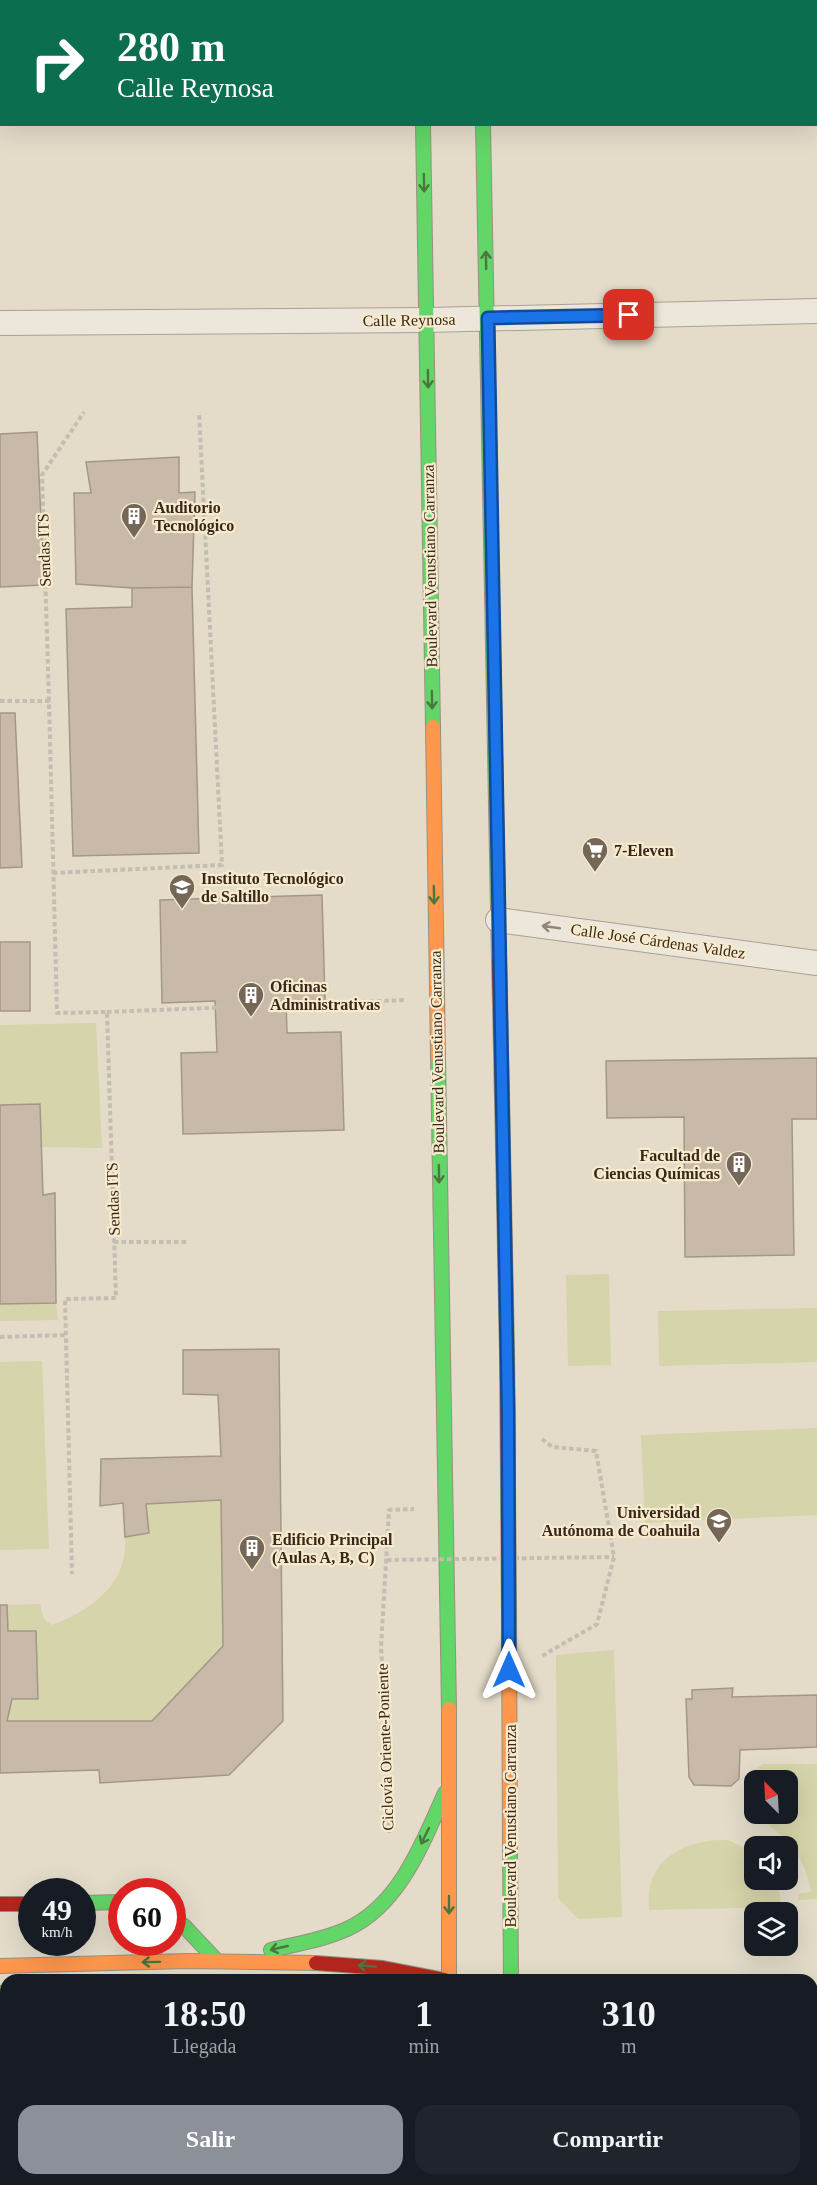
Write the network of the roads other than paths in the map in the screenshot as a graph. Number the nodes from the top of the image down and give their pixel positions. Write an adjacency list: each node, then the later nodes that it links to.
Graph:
1 (423, 126): 5 (main road, Boulevard Venustiano Carranza, one-way to 5)
2 (483, 126): 4 (main road, Boulevard Venustiano Carranza, one-way to 2)
3 (817, 311): 4 (street, Calle Reynosa)
4 (488, 318): 5 (street, Calle Reynosa); 7 (main road, Boulevard Venustiano Carranza)
5 (427, 320): 6 (street, Calle Reynosa); 9 (main road, Boulevard Venustiano Carranza, one-way to 9)
6 (0, 323)
7 (498, 920): 8 (street, Calle José Cárdenas Valdez, one-way to 7); 17 (main road, Boulevard Venustiano Carranza)
8 (817, 963)
9 (450, 1783): 13 (main road, one-way to 13); 16 (main road, Boulevard Venustiano Carranza, one-way to 16)
10 (0, 1904): 11 (main road)
11 (18, 1904)
12 (186, 1928): 13 (main road)
13 (217, 1961): 14 (main road, one-way to 14); 15 (main road, one-way to 13)
14 (0, 1966)
15 (414, 1974)
16 (447, 1974)
17 (511, 1974)

